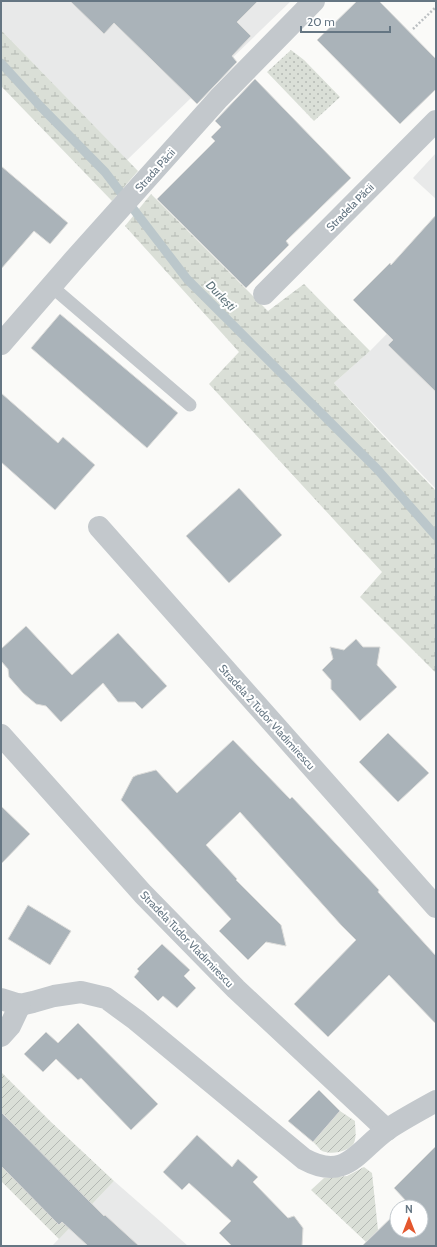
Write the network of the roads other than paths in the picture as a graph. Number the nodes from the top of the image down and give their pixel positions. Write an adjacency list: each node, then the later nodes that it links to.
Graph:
1 (314, 1): 3 (street, Strada Păcii)
2 (436, 121): 4 (street, Stradela Păcii)
3 (51, 286): 5 (street, Strada Păcii); 6 (lane)
4 (264, 294)
5 (1, 344)
6 (190, 405)
7 (99, 527): 9 (street, Stradela 2 Tudor Vladimirescu)
8 (1, 735): 13 (street, Stradela Tudor Vladimirescu)
9 (436, 907)
10 (10, 1002): 11 (street); 13 (street)
11 (1, 1036)
12 (436, 1101): 13 (street)
13 (387, 1130)

